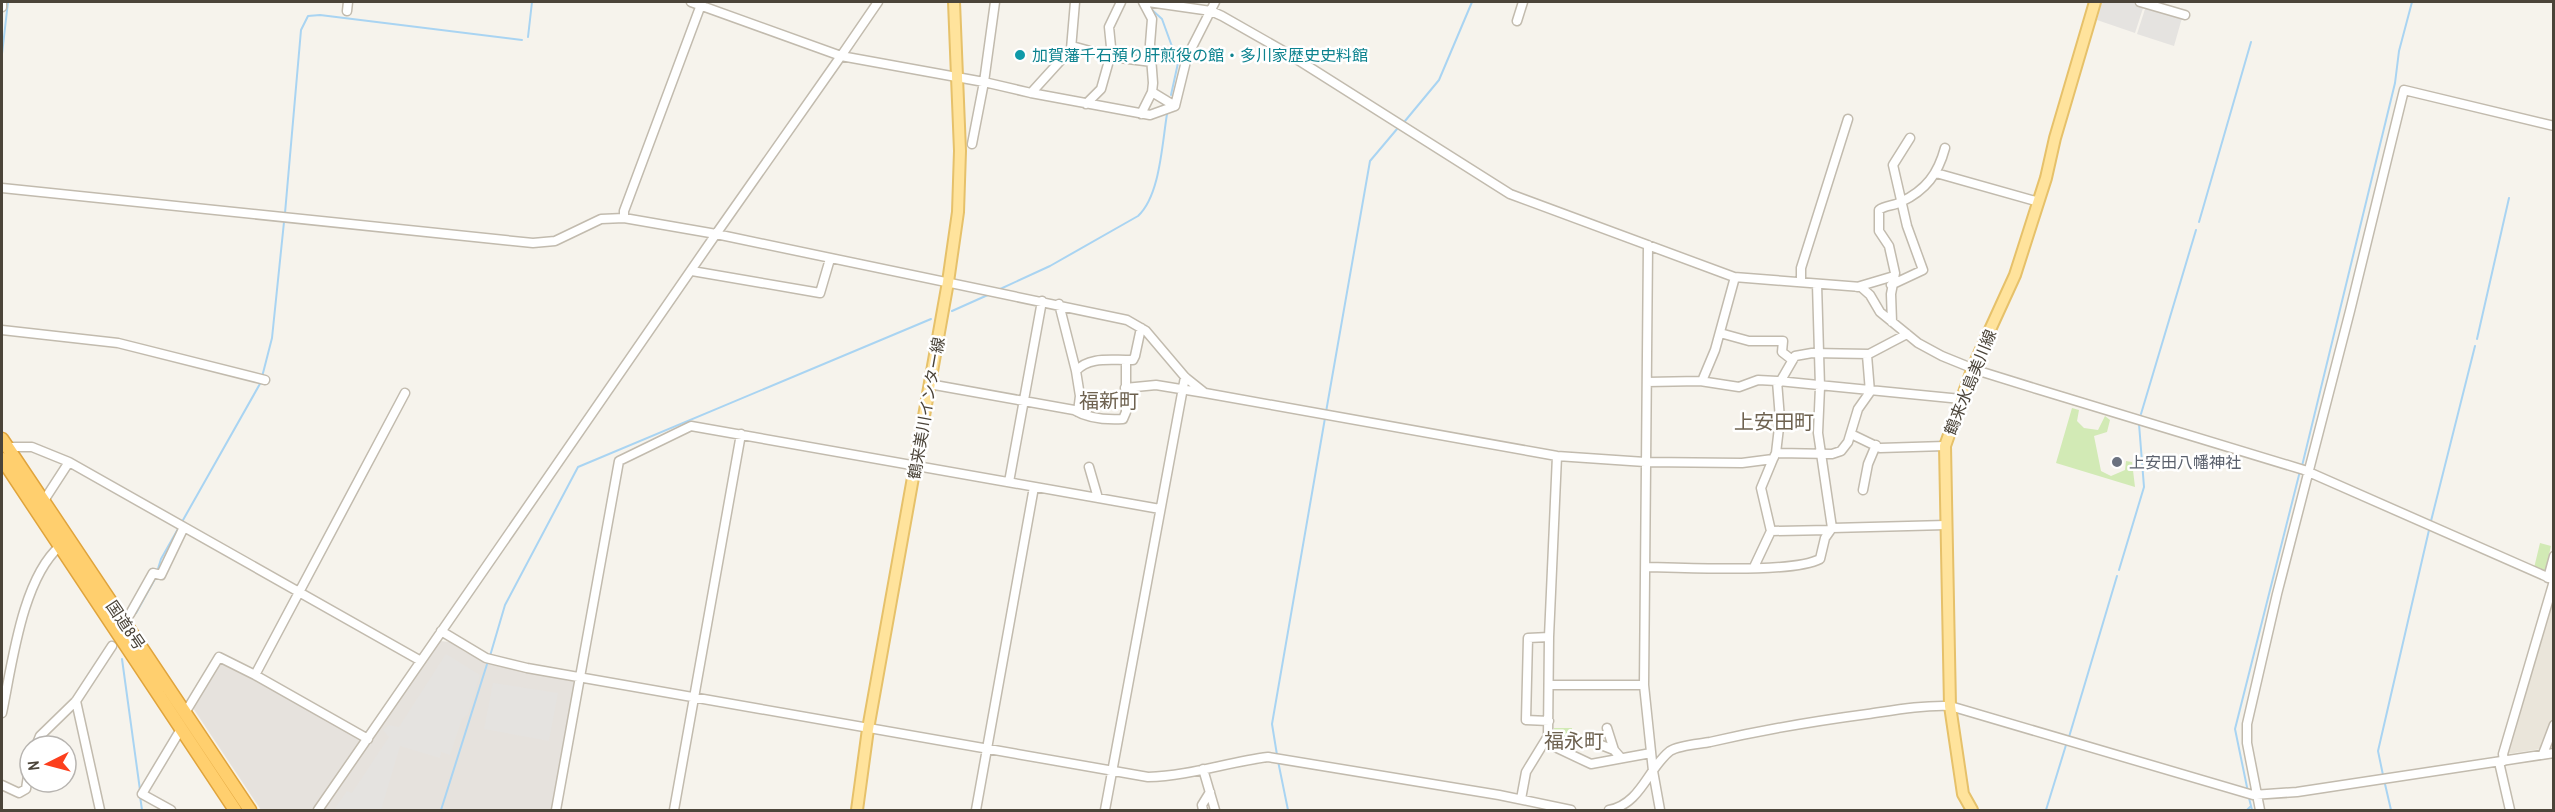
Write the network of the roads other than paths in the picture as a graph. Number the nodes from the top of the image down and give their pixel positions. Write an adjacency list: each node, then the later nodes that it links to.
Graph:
1 (2, 2): 17 (street)
2 (691, 2): 15 (street)
3 (878, 2): 22 (street)
4 (954, 2): 25 (main road, 鶴来美川インター線)
5 (995, 2): 26 (street)
6 (1075, 2): 21 (street)
7 (1121, 2): 23 (street)
8 (1143, 2): 24 (street)
9 (1148, 2): 10 (street)
10 (1153, 2): 16 (street)
11 (1215, 2): 18 (street)
12 (1523, 2): 20 (street)
13 (2095, 2): 40 (main road, 鶴来水島美川線)
14 (2140, 2): 19 (street)
15 (702, 3): 22 (street); 41 (street)
16 (1176, 3): 18 (street)
17 (2, 7)
18 (1211, 11): 30 (street); 43 (street)
19 (2185, 15)
20 (1517, 21)
21 (1072, 46): 23 (street); 28 (street)
22 (841, 56): 25 (street); 42 (street)
23 (1111, 57): 24 (street); 29 (street)
24 (1152, 62): 27 (street)
25 (956, 77): 26 (street); 49 (main road, 鶴来美川インター線)
26 (984, 82): 28 (street); 35 (street)
27 (1152, 92): 30 (street); 31 (street)
28 (1031, 93): 29 (street)
29 (1086, 104): 31 (street)
30 (1174, 106): 31 (street)
31 (1141, 114)
32 (1848, 119): 47 (street)
33 (2553, 126): 92 (street)
34 (1910, 138): 39 (street)
35 (972, 144)
36 (1945, 148): 37 (street)
37 (1936, 173): 39 (street); 40 (street)
38 (2, 188): 41 (street)
39 (1901, 202): 48 (street); 48 (street)
40 (2038, 202): 63 (main road, 鶴来水島美川線)
41 (624, 218): 42 (street)
42 (716, 234): 44 (street); 45 (street)
43 (1648, 245): 46 (street); 68 (street)
44 (830, 259): 45 (street); 49 (street)
45 (692, 271): 110 (street)
46 (1736, 277): 47 (street); 57 (street)
47 (1801, 281): 50 (street)
48 (1892, 281): 51 (street); 54 (street)
49 (948, 282): 52 (street); 70 (main road, 鶴来美川インター線)
50 (1817, 284): 51 (street); 59 (street)
51 (1857, 287): 54 (street)
52 (1042, 301): 53 (street); 78 (street)
53 (1059, 304): 55 (street); 64 (street)
54 (1892, 322): 58 (street)
55 (1141, 328): 62 (street); 65 (street)
56 (2, 330): 66 (street)
57 (1720, 333): 61 (street); 67 (street)
58 (1907, 334): 60 (street); 63 (street)
59 (1819, 354): 60 (street); 61 (street); 71 (street)
60 (1867, 355): 74 (street)
61 (1791, 359): 69 (street)
62 (1126, 360): 64 (street); 72 (street)
63 (1973, 367): 77 (main road, 鶴来水島美川線); 92 (street)
64 (1076, 371): 79 (street)
65 (1185, 377): 73 (street); 76 (street)
66 (261, 379)
67 (1702, 381): 68 (street); 69 (street)
68 (1647, 382): 89 (street)
69 (1778, 382): 71 (street); 87 (street)
70 (929, 384): 78 (street); 90 (main road, 鶴来美川インター線)
71 (1820, 387): 74 (street); 85 (street)
72 (1125, 388): 73 (street); 79 (street)
73 (1182, 390): 76 (street); 98 (street)
74 (1870, 392): 77 (street); 81 (street)
75 (405, 393): 108 (street)
76 (1205, 393): 86 (street)
77 (1961, 399): 83 (main road, 鶴来水島美川線)
78 (1024, 400): 79 (street); 93 (street)
79 (1078, 412)
80 (741, 434): 90 (street); 115 (street); 118 (street)
81 (1851, 434): 82 (street); 85 (street)
82 (1876, 446): 83 (street); 95 (street)
83 (1945, 446): 99 (main road, 鶴来水島美川線)
84 (3, 449): 88 (street); 97 (highway, 国道8号); 103 (highway, 国道8号)
85 (1822, 452): 87 (street); 101 (street)
86 (1557, 456): 89 (street); 111 (street)
87 (1774, 456): 89 (street); 102 (street)
88 (69, 462): 97 (street); 100 (street)
89 (1645, 462): 105 (street)
90 (915, 466): 93 (street); 127 (main road, 鶴来美川インター線)
91 (1089, 467): 96 (street)
92 (2304, 470): 107 (street); 145 (street)
93 (1009, 482): 94 (street)
94 (1034, 487): 96 (street); 132 (street)
95 (1863, 490)
96 (1098, 498): 98 (street)
97 (43, 502): 122 (highway, 国道8号)
98 (1160, 509): 139 (street)
99 (1946, 525): 101 (street); 120 (main road, 鶴来水島美川線)
100 (182, 526): 108 (street); 109 (street)
101 (1831, 529): 102 (street); 106 (street)
102 (1772, 531): 106 (street)
103 (60, 546): 121 (street); 126 (highway, 国道8号)
104 (2553, 556): 107 (street)
105 (1646, 567): 106 (street); 117 (street)
106 (1754, 567)
107 (2552, 580): 138 (street)
108 (301, 592): 113 (street); 114 (street)
109 (130, 614)
110 (441, 631): 113 (street); 115 (street)
111 (1549, 637): 116 (street); 123 (street)
112 (112, 646): 119 (street)
113 (421, 661): 130 (street)
114 (255, 675): 122 (street); 130 (street)
115 (579, 678): 118 (street); 153 (street)
116 (1550, 685): 117 (street); 123 (street)
117 (1644, 685): 134 (street)
118 (694, 697): 127 (street); 154 (street)
119 (76, 701): 128 (street); 148 (street)
120 (1950, 706): 141 (street); 145 (street); 163 (main road, 鶴来水島美川線)
121 (2, 713)
122 (185, 713): 151 (highway, 国道8号)
123 (1549, 721): 129 (street)
124 (2553, 725): 136 (street)
125 (1607, 728): 133 (street)
126 (181, 729): 149 (street); 150 (highway, 国道8号)
127 (868, 729): 132 (street); 155 (main road, 鶴来美川インター線)
128 (42, 734)
129 (1548, 736): 137 (street); 146 (street)
130 (368, 739): 152 (street)
131 (1596, 743): 133 (street)
132 (987, 749): 139 (street); 156 (street)
133 (1614, 750): 137 (street)
134 (1651, 753): 137 (street); 141 (street)
135 (2553, 753): 136 (street)
136 (2543, 754): 138 (street)
137 (1621, 758)
138 (2501, 761): 145 (street); 165 (street)
139 (1112, 769): 140 (street); 157 (street)
140 (1203, 769): 143 (street); 146 (street)
141 (1653, 771): 161 (street); 162 (street)
142 (2, 785): 144 (street)
143 (1210, 792): 158 (street); 159 (street)
144 (18, 793)
145 (2251, 795): 164 (street)
146 (1521, 800): 147 (street)
147 (1557, 809): 160 (street)
148 (100, 810)
149 (171, 810)
150 (235, 810)
151 (250, 810)
152 (318, 810)
153 (556, 810)
154 (674, 810)
155 (857, 810)
156 (976, 810)
157 (1105, 810)
158 (1203, 810)
159 (1215, 810)
160 (1570, 810)
161 (1609, 810)
162 (1660, 810)
163 (1972, 810)
164 (2260, 810)
165 (2510, 810)

